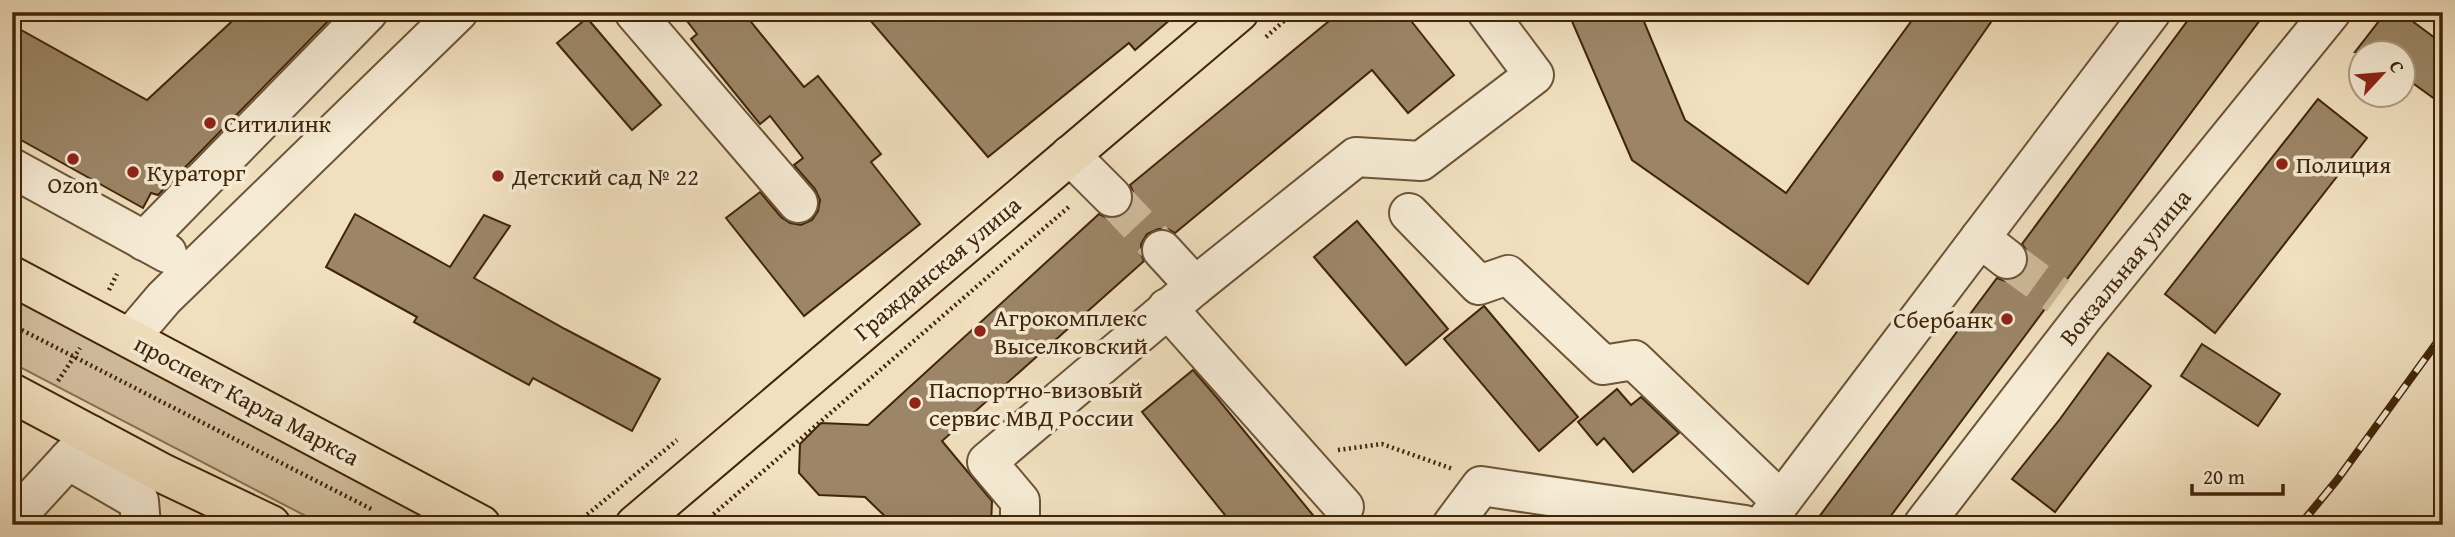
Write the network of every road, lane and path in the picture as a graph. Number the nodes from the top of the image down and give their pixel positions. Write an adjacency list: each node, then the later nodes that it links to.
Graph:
1 (368, 12): 14 (street)
2 (458, 12): 16 (street)
3 (634, 12): 12 (street)
4 (1294, 12): 8 (path)
5 (1487, 12): 19 (street)
6 (2151, 12): 31 (street)
7 (2319, 17): 42 (street, Вокзальная улица)
8 (1251, 26): 9 (main road, Гражданская улица)
9 (1070, 155): 11 (street); 37 (main road, Гражданская улица)
10 (12, 169): 14 (street)
11 (1105, 189): 38 (path)
12 (798, 203)
13 (1409, 213): 31 (street)
14 (144, 241): 16 (street)
15 (1162, 250): 19 (street)
16 (194, 269): 22 (street)
17 (117, 274): 20 (path)
18 (12, 276): 20 (main road, проспект Карла Маркса)
19 (1181, 297): 26 (street); 39 (street)
20 (94, 320): 22 (main road, проспект Карла Маркса); 23 (path)
21 (12, 325): 23 (path)
22 (130, 338): 36 (main road, проспект Карла Маркса)
23 (75, 357): 24 (path); 30 (path)
24 (26, 400): 25 (main road)
25 (80, 447): 27 (main road); 32 (street); 33 (street)
26 (1298, 456): 28 (path); 29 (street)
27 (164, 474): 34 (main road); 35 (main road)
28 (1481, 486): 40 (street); 41 (street)
29 (1344, 507)
30 (377, 512)
31 (1771, 512)
32 (12, 521)
33 (141, 525)
34 (216, 525)
35 (271, 525)
36 (481, 525)
37 (635, 525)
38 (701, 525)
39 (1020, 525)
40 (1452, 525)
41 (1745, 525)
42 (1923, 525)

